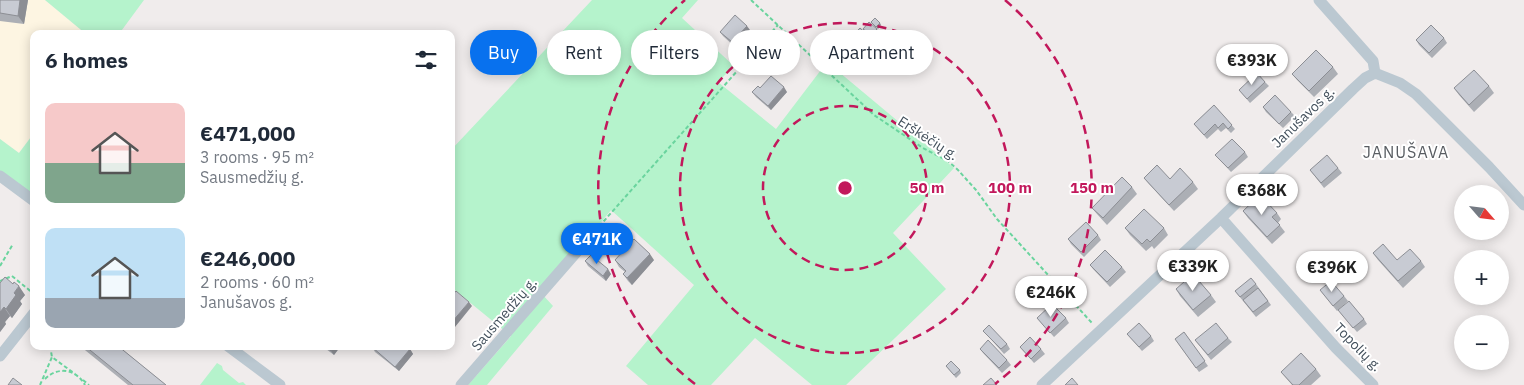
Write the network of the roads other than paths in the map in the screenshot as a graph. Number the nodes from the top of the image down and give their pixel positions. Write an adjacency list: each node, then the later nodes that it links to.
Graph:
1 (1319, 0): 2 (street)
2 (1376, 73): 5 (street); 6 (street, Janušavos g.)
3 (0, 176): 4 (street)
4 (30, 198)
5 (1524, 206)
6 (1221, 218): 13 (street, Janušavos g.); 14 (street, Topolių g.)
7 (588, 239): 12 (street, Sausmedžių g.)
8 (30, 318): 10 (street)
9 (233, 350): 11 (street)
10 (0, 356)
11 (280, 385)
12 (461, 385)
13 (1042, 385)
14 (1373, 385)

